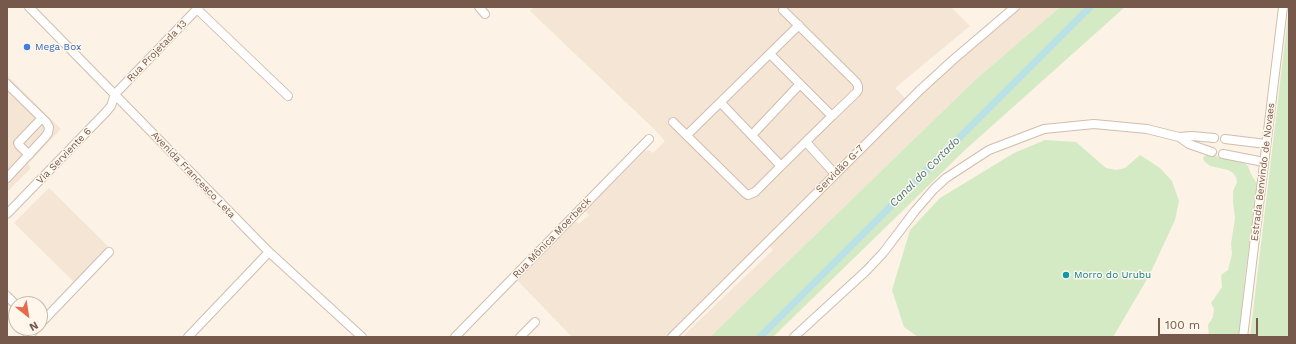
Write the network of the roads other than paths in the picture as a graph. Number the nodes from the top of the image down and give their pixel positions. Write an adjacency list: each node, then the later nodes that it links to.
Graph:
1 (29, 7): 12 (street, Avenida Francesco Leta)
2 (479, 7): 7 (street)
3 (1015, 7): 31 (street, Servidão G-7)
4 (1283, 7): 25 (street, Estrada Benvindo de Novaes)
5 (198, 8): 12 (street, Rua Projetada 13); 13 (street)
6 (783, 10): 8 (street)
7 (485, 14)
8 (799, 25): 9 (street); 15 (street)
9 (770, 54): 11 (street); 14 (street)
10 (7, 84): 16 (street)
11 (800, 84): 15 (street); 18 (street)
12 (115, 94): 33 (street, Via Serviente 6); 35 (street, Avenida Francesco Leta)
13 (288, 96)
14 (721, 103): 18 (street); 19 (street)
15 (832, 116): 24 (street)
16 (42, 118): 28 (street); 28 (street)
17 (673, 122): 19 (street)
18 (752, 134): 30 (street)
19 (687, 135): 30 (street)
20 (1179, 137): 21 (street); 26 (street); 43 (street)
21 (1214, 138)
22 (649, 139): 40 (street, Rua Mônica Moerbeck)
23 (1225, 139): 25 (street)
24 (806, 142): 30 (street); 31 (street)
25 (1266, 144): 29 (street, Estrada Benvindo de Novaes)
26 (1212, 152)
27 (1223, 154): 29 (street)
28 (29, 155): 32 (street)
29 (1264, 162): 44 (street, Estrada Benvindo de Novaes)
30 (781, 166)
31 (835, 174): 42 (street, Servidão G-7)
32 (7, 178)
33 (7, 214)
34 (109, 252): 36 (street)
35 (269, 252): 38 (street); 39 (street, Avenida Francesco Leta)
36 (48, 316)
37 (535, 322): 41 (street)
38 (188, 337)
39 (362, 337)
40 (455, 337)
41 (520, 337)
42 (672, 337)
43 (794, 337)
44 (1243, 337)

